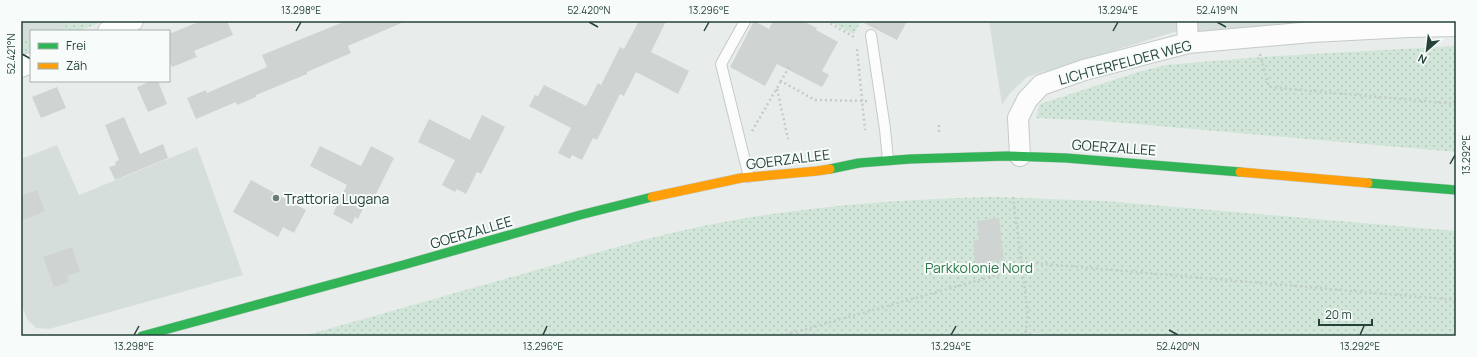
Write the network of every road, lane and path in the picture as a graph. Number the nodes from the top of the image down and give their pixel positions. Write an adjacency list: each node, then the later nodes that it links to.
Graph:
1 (133, 21): 9 (street)
2 (745, 21): 25 (lane)
3 (826, 21): 13 (path)
4 (1187, 21): 14 (street)
5 (1409, 24): 6 (street, LICHTERFELDER WEG); 7 (street, LICHTERFELDER WEG)
6 (1368, 25): 8 (street, LICHTERFELDER WEG)
7 (1456, 26)
8 (1310, 27): 12 (street, LICHTERFELDER WEG)
9 (110, 30)
10 (859, 32): 13 (path)
11 (871, 35): 18 (lane)
12 (1256, 36): 14 (street, LICHTERFELDER WEG); 20 (path)
13 (856, 38): 19 (path)
14 (1188, 43): 26 (street, LICHTERFELDER WEG)
15 (789, 67): 16 (path)
16 (781, 81): 17 (path); 19 (path)
17 (777, 89): 24 (path); 25 (path)
18 (881, 100): 19 (path); 27 (lane)
19 (862, 102): 22 (path)
20 (1456, 104)
21 (939, 125): 23 (path)
22 (865, 130)
23 (939, 135)
24 (788, 139)
25 (743, 146): 28 (lane)
26 (1020, 156): 27 (main road, GOERZALLEE); 29 (main road, GOERZALLEE)
27 (888, 160): 28 (main road, GOERZALLEE)
28 (749, 177): 34 (main road, GOERZALLEE)
29 (1456, 190)
30 (1013, 197): 31 (path)
31 (1021, 262): 32 (path); 33 (path)
32 (1022, 268): 35 (path); 36 (path)
33 (1456, 300)
34 (142, 336)
35 (781, 336)
36 (1025, 336)

